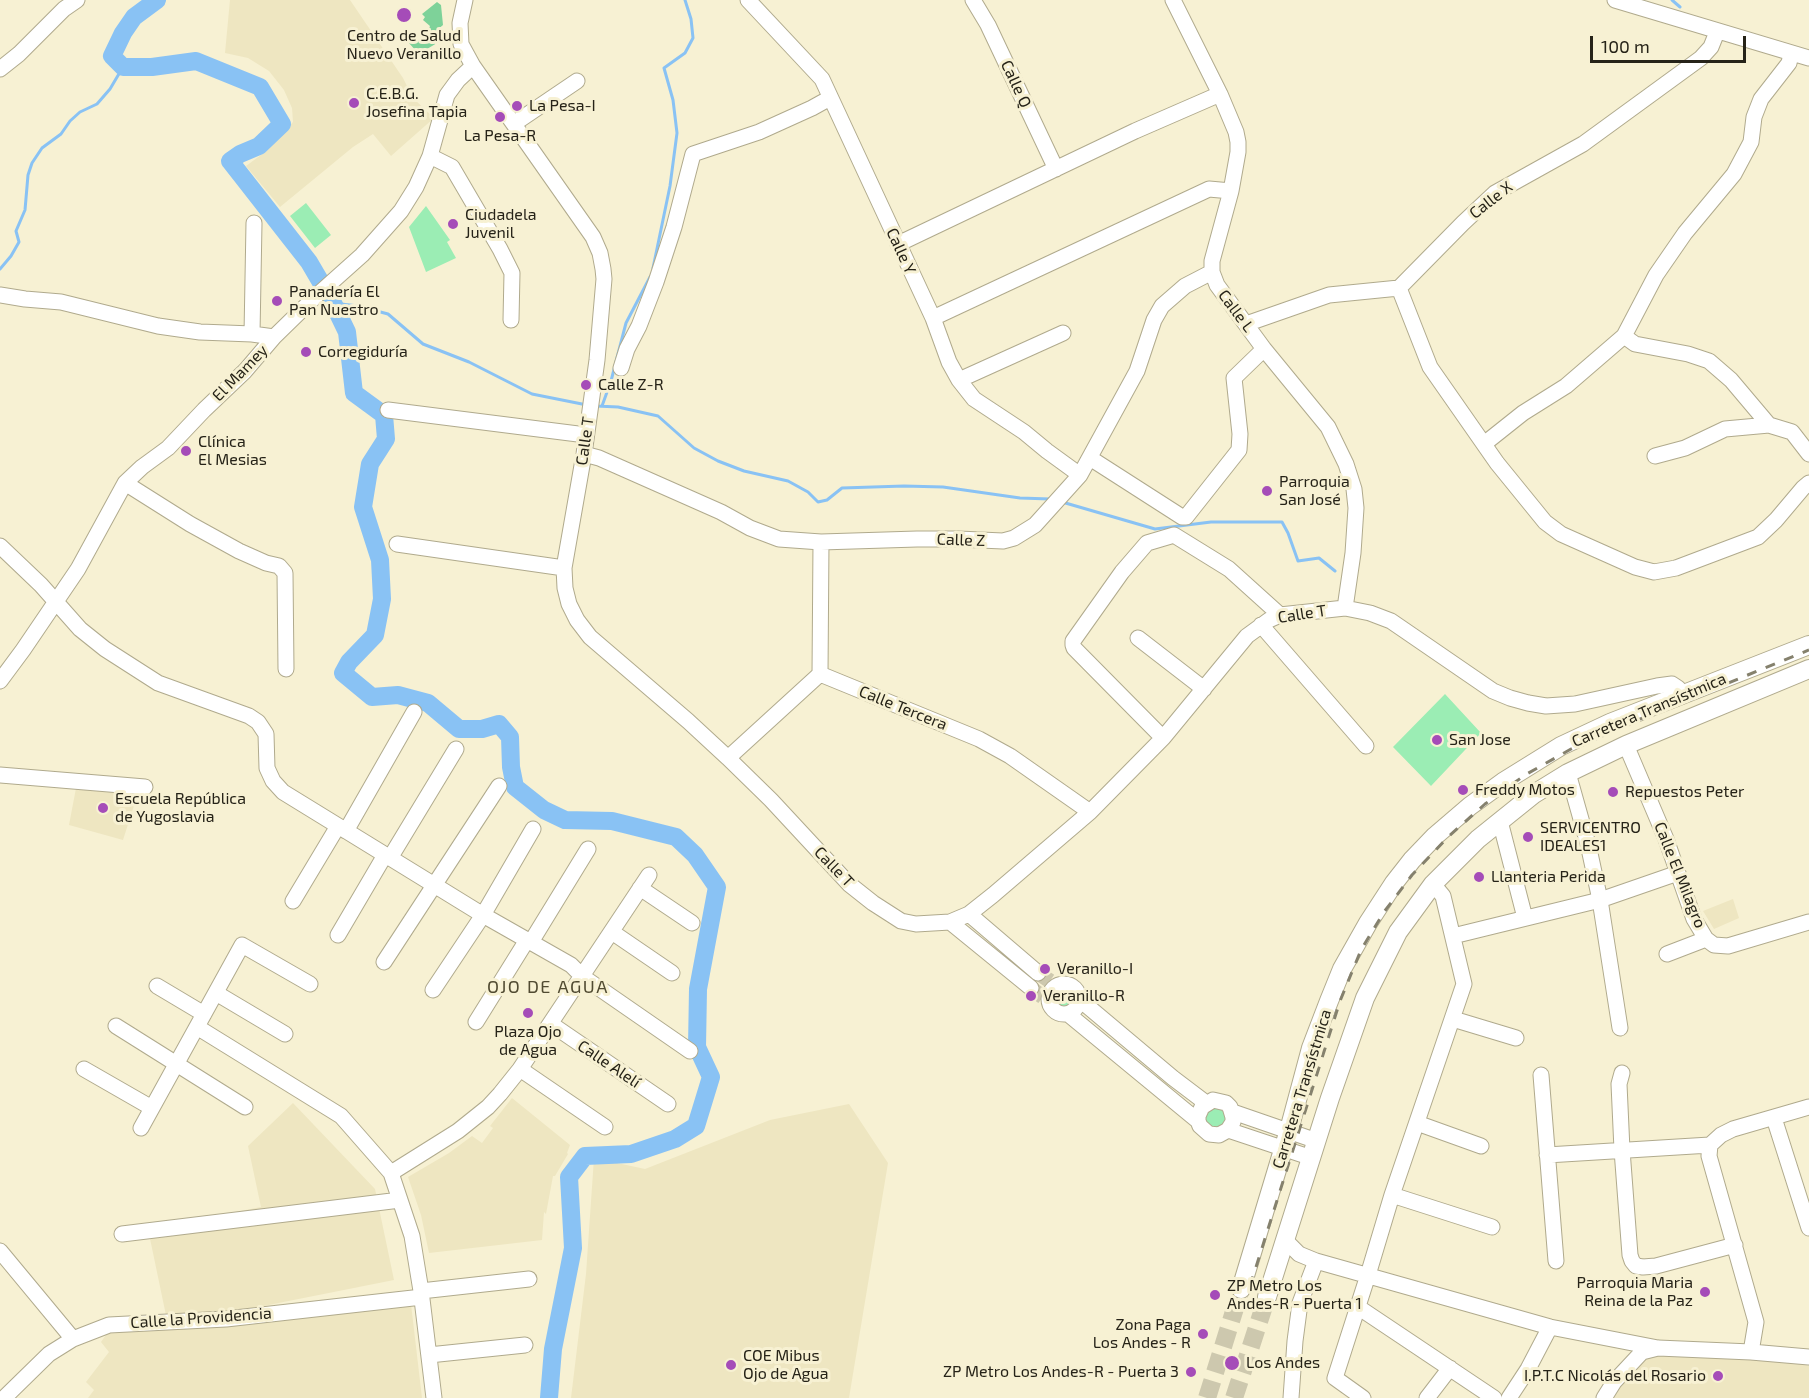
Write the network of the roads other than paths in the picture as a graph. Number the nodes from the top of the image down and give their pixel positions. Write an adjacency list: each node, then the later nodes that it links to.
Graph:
1 (77, 0): 12 (street)
2 (465, 0): 11 (street, Calle T)
3 (748, 0): 15 (street, Calle Y)
4 (973, 0): 18 (street, Calle Q)
5 (1173, 0): 14 (street, Calle L)
6 (1615, 0): 7 (street)
7 (1636, 3): 8 (street)
8 (1717, 32): 9 (street); 23 (street, Calle X)
9 (1791, 54): 10 (street); 30 (street)
10 (1809, 58)
11 (473, 66): 16 (street, Calle T); 17 (street, El Mamey)
12 (0, 69)
13 (577, 81): 16 (street)
14 (1221, 94): 18 (street); 19 (street, Calle L)
15 (830, 98): 21 (street, Calle Y); 33 (street)
16 (515, 123): 37 (street, Calle T)
17 (430, 156): 26 (street); 31 (street, El Mamey)
18 (1056, 169): 21 (street)
19 (1232, 191): 22 (street, Calle L); 25 (street)
20 (254, 223): 29 (street)
21 (898, 244): 25 (street, Calle Y)
22 (1212, 272): 27 (street, Calle L); 42 (street, Calle Z)
23 (1399, 288): 27 (street); 38 (street)
24 (0, 295): 29 (street)
25 (933, 318): 34 (street, Calle Y)
26 (511, 320)
27 (1246, 324): 32 (street, Calle L)
28 (1064, 333): 34 (street)
29 (252, 334): 31 (street)
30 (1624, 336): 36 (street); 38 (street)
31 (274, 338): 44 (street, El Mamey)
32 (1264, 349): 42 (street); 51 (street, Calle L)
33 (621, 368)
34 (959, 380): 43 (street, Calle Y)
35 (388, 410): 37 (street)
36 (1769, 425): 40 (street); 41 (street)
37 (586, 435): 39 (street, Calle T)
38 (1485, 444): 45 (street)
39 (584, 454): 46 (street, Calle Z); 49 (street, Calle T)
40 (1809, 454)
41 (1655, 456)
42 (1090, 458): 43 (street, Calle Z)
43 (1080, 475): 46 (street, Calle Z)
44 (124, 483): 50 (street, El Mamey); 56 (street)
45 (1809, 483)
46 (821, 542): 58 (street)
47 (396, 544): 49 (street)
48 (0, 546): 50 (street)
49 (564, 568): 67 (street, Calle T)
50 (55, 602): 59 (street, El Mamey); 74 (street)
51 (1344, 608): 52 (street, Calle T); 61 (street, Calle T)
52 (1280, 615): 53 (street, Calle T); 63 (street)
53 (1262, 625): 60 (street, Calle T); 65 (street)
54 (1138, 638): 60 (street)
55 (1809, 645): 61 (main road, Carretera Transístmica)
56 (286, 669)
57 (1809, 669): 64 (main road, Carretera Transístmica)
58 (820, 674): 67 (street); 72 (street, Calle Tercera)
59 (0, 681)
60 (1204, 689): 63 (street, Calle T)
61 (1682, 694): 136 (main road, Carretera Transístmica)
62 (414, 712): 74 (street)
63 (1163, 738): 72 (street, Calle T)
64 (1626, 745): 68 (main road, Carretera Transístmica); 78 (street, Calle El Milagro)
65 (1366, 746)
66 (456, 749): 77 (street)
67 (728, 759): 88 (street, Calle T)
68 (1568, 773): 73 (main road, Carretera Transístmica); 83 (street)
69 (0, 775): 71 (street)
70 (499, 786): 81 (street)
71 (145, 787)
72 (1090, 812): 85 (street, Calle T)
73 (1500, 821): 80 (main road, Carretera Transístmica); 87 (street)
74 (342, 828): 77 (street); 84 (street)
75 (533, 830): 86 (street)
76 (588, 849): 95 (street)
77 (388, 856): 81 (street); 92 (street)
78 (1678, 873): 83 (street); 94 (street, Calle El Milagro)
79 (649, 874): 82 (street)
80 (1433, 884): 93 (street); 139 (main road, Carretera Transístmica)
81 (435, 886): 86 (street); 99 (street)
82 (640, 888): 90 (street); 91 (street)
83 (1600, 900): 87 (street); 115 (street)
84 (293, 902)
85 (969, 914): 88 (street, Calle T); 96 (street)
86 (483, 915): 95 (street); 106 (street)
87 (1525, 918): 93 (street)
88 (950, 922): 97 (street)
89 (1809, 922): 94 (street, Calle El Milagro)
90 (692, 923)
91 (612, 932): 100 (street); 101 (street)
92 (338, 935)
93 (1453, 936): 110 (street)
94 (1706, 939): 98 (street)
95 (529, 941): 101 (street); 112 (street)
96 (999, 941): 97 (street); 102 (street)
97 (988, 954): 105 (street)
98 (1667, 954)
99 (384, 963)
100 (672, 974)
101 (583, 977): 113 (street); 118 (street)
102 (1050, 980): 108 (street); 109 (street)
103 (310, 984): 107 (street)
104 (157, 986): 111 (street)
105 (1031, 988)
106 (433, 990)
107 (216, 993): 111 (street); 116 (street)
108 (1080, 999): 109 (street); 124 (street)
109 (1068, 1014): 131 (street)
110 (1453, 1019): 117 (street); 132 (street)
111 (201, 1020): 119 (street); 142 (street)
112 (476, 1022)
113 (551, 1024): 121 (street); 125 (street, Calle Alelí)
114 (116, 1026): 119 (street)
115 (1620, 1028)
116 (285, 1034)
117 (1516, 1038)
118 (690, 1051)
119 (177, 1063): 126 (street); 128 (street)
120 (84, 1069): 128 (street)
121 (520, 1069): 133 (street); 142 (street)
122 (1622, 1073): 140 (street)
123 (1541, 1075): 141 (street)
124 (1206, 1103): 129 (street); 131 (street)
125 (668, 1104)
126 (245, 1107)
127 (1809, 1107): 130 (street)
128 (152, 1108): 134 (street)
129 (1233, 1113): 135 (street); 136 (street)
130 (1774, 1118): 137 (street); 146 (street)
131 (1198, 1121): 135 (street)
132 (1417, 1123): 138 (street); 143 (street)
133 (605, 1127)
134 (141, 1128)
135 (1228, 1130): 136 (street)
136 (1287, 1139): 139 (street); 155 (main road, Carretera Transístmica)
137 (1710, 1145): 140 (street); 149 (street)
138 (1481, 1146)
139 (1314, 1149): 148 (main road, Carretera Transístmica)
140 (1622, 1150): 141 (street); 149 (street)
141 (1547, 1155): 152 (street)
142 (391, 1173): 144 (street)
143 (1392, 1195): 145 (street); 153 (street)
144 (400, 1200): 147 (street); 156 (street)
145 (1492, 1227)
146 (1809, 1228)
147 (123, 1234)
148 (1286, 1240): 151 (street); 157 (main road, Carretera Transístmica)
149 (1734, 1245): 163 (street)
150 (0, 1251): 160 (street)
151 (1316, 1261): 153 (street); 169 (street)
152 (1556, 1261)
153 (1368, 1275): 158 (street); 159 (street)
154 (529, 1279): 156 (street, Calle la Providencia)
155 (1241, 1289)
156 (422, 1294): 160 (street, Calle la Providencia); 164 (street)
157 (1267, 1297)
158 (1358, 1306): 166 (street); 170 (street)
159 (1550, 1327): 162 (street); 173 (street)
160 (73, 1339): 167 (street, Calle la Providencia)
161 (525, 1345): 164 (street)
162 (1658, 1348): 163 (street); 174 (street)
163 (1751, 1352): 165 (street)
164 (429, 1355): 168 (street)
165 (1809, 1358)
166 (1450, 1368): 171 (street); 172 (street)
167 (4, 1398)
168 (434, 1398)
169 (1291, 1398)
170 (1363, 1398)
171 (1427, 1398)
172 (1494, 1398)
173 (1509, 1398)
174 (1604, 1398)

